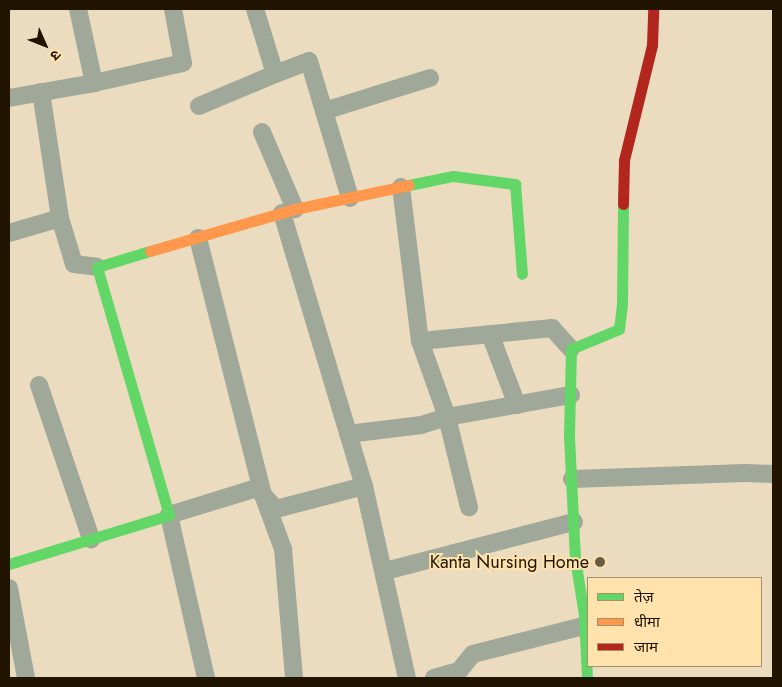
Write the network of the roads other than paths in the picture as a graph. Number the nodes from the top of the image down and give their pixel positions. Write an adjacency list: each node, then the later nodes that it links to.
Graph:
1 (78, 9): 7 (street)
2 (173, 9): 7 (street)
3 (255, 9): 5 (street)
4 (653, 9): 23 (street)
5 (275, 74): 10 (street); 11 (street)
6 (430, 78): 11 (street)
7 (94, 83): 8 (street)
8 (41, 92): 9 (street); 16 (street)
9 (9, 98)
10 (199, 106)
11 (324, 110): 14 (street)
12 (262, 132): 15 (street)
13 (401, 187): 14 (street); 20 (street); 22 (street)
14 (350, 198): 15 (street)
15 (288, 211): 18 (street); 28 (street)
16 (60, 218): 17 (street); 19 (street)
17 (9, 233)
18 (198, 238): 19 (street); 32 (street)
19 (97, 267): 34 (street)
20 (522, 274)
21 (490, 334): 22 (street); 23 (street); 26 (street)
22 (420, 341): 27 (street)
23 (571, 349): 25 (street)
24 (39, 384): 36 (street)
25 (571, 396): 26 (street); 30 (street)
26 (517, 404): 27 (street)
27 (447, 417): 28 (street); 33 (street)
28 (348, 434): 31 (street)
29 (773, 474): 30 (street)
30 (572, 480): 35 (street)
31 (364, 486): 32 (street); 44 (street)
32 (263, 495): 34 (street); 43 (street)
33 (469, 507)
34 (169, 515): 36 (street); 42 (street)
35 (574, 522): 38 (street); 40 (street)
36 (91, 539): 37 (street)
37 (9, 564)
38 (392, 569)
39 (9, 588): 41 (street)
40 (584, 626): 45 (street); 46 (street)
41 (26, 678)
42 (206, 678)
43 (294, 678)
44 (407, 678)
45 (434, 678)
46 (587, 678)

